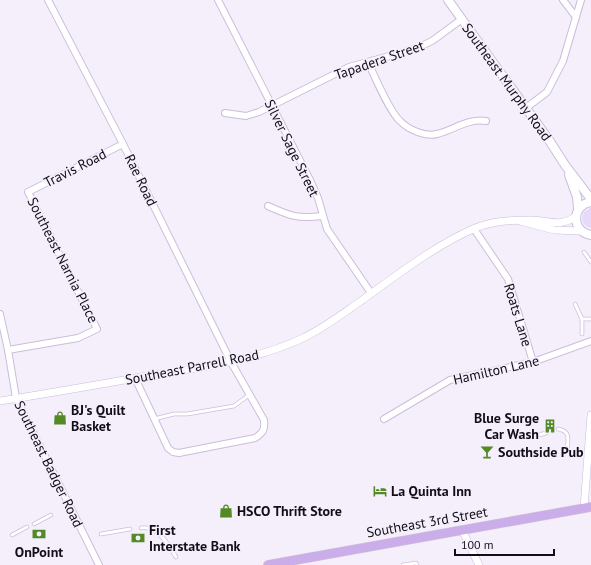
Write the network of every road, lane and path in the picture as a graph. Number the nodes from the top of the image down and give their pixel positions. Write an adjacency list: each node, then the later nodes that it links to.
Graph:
1 (48, 0): 13 (street, Rae Road)
2 (218, 0): 9 (street, Silver Sage Street)
3 (448, 0): 7 (main road, Southeast Murphy Road)
4 (563, 0): 6 (street)
5 (581, 0): 6 (street)
6 (576, 17): 10 (street)
7 (462, 19): 8 (street, Tapadera Street); 10 (main road, Southeast Murphy Road)
8 (368, 62): 9 (street, Tapadera Street); 12 (street)
9 (272, 105): 11 (street, Tapadera Street); 19 (street, Silver Sage Street)
10 (526, 108): 14 (main road, Southeast Murphy Road)
11 (225, 113)
12 (486, 121)
13 (123, 144): 15 (street, Travis Road); 35 (street, Rae Road)
14 (565, 165): 16 (main road, Southeast Murphy Road); 18 (main road, Southeast Murphy Road)
15 (28, 192): 34 (street, Southeast Narnia Place)
16 (591, 200): 18 (main road)
17 (268, 206): 19 (street)
18 (578, 208): 20 (main road)
19 (322, 216): 27 (street, Silver Sage Street)
20 (575, 217): 21 (street, Southeast Parrell Road); 23 (main road)
21 (518, 221): 22 (street, Southeast Parrell Road); 23 (street, Southeast Parrell Road)
22 (474, 229): 27 (street, Southeast Parrell Road); 36 (street, Roats Lane)
23 (581, 231): 24 (main road)
24 (590, 236)
25 (584, 252): 26 (lane)
26 (591, 262)
27 (371, 293): 35 (street, Southeast Parrell Road)
28 (575, 304): 30 (lane)
29 (0, 314): 34 (street, Southeast Badger Road)
30 (582, 319): 31 (lane); 32 (lane)
31 (591, 319)
32 (582, 334)
33 (591, 341): 36 (street, Hamilton Lane)
34 (8, 350): 39 (street, Southeast Badger Road)
35 (231, 362): 37 (street, Southeast Parrell Road); 38 (street, Rae Road)
36 (533, 362): 43 (street, Hamilton Lane)
37 (135, 378): 39 (street, Southeast Parrell Road); 42 (street)
38 (249, 395): 42 (lane); 42 (street, Rae Road)
39 (16, 398): 40 (street, Southeast Parrell Road); 58 (street, Southeast Badger Road)
40 (0, 401)
41 (591, 415): 48 (street)
42 (154, 419)
43 (384, 419)
44 (558, 429): 47 (lane)
45 (546, 433): 46 (lane)
46 (539, 435)
47 (567, 450)
48 (588, 508): 54 (main road, Southeast 3rd Street)
49 (51, 516): 50 (lane)
50 (34, 524)
51 (27, 527): 56 (lane)
52 (141, 528): 57 (lane)
53 (130, 529): 55 (lane)
54 (462, 530): 59 (main road, Southeast 3rd Street); 62 (street)
55 (101, 534)
56 (12, 535)
57 (176, 556)
58 (99, 565)
59 (268, 565)
60 (403, 565): 61 (lane)
61 (417, 565)
62 (479, 565)

